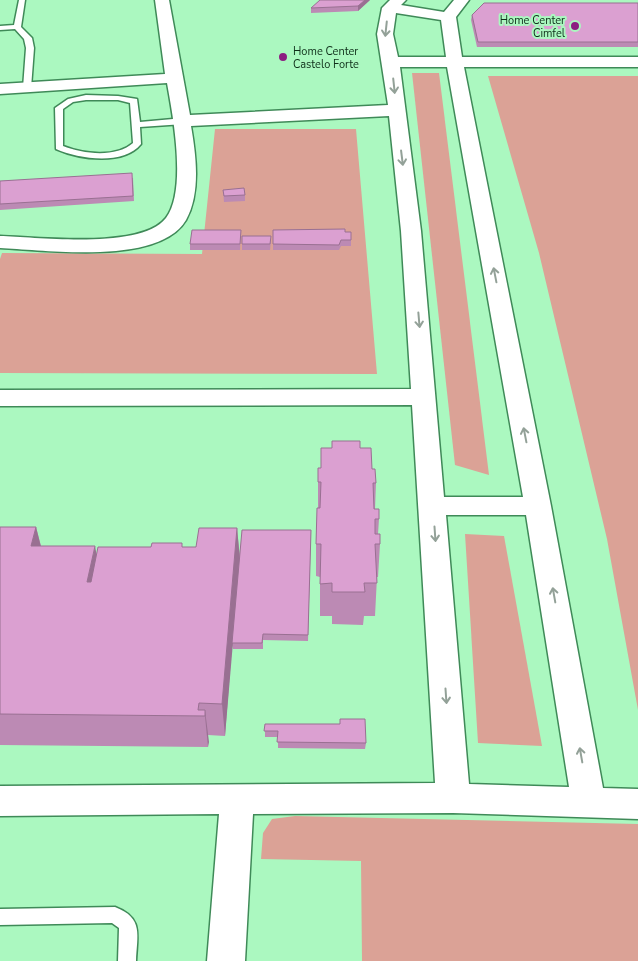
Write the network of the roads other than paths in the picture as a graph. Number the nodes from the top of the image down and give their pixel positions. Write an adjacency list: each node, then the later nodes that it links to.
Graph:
1 (22, 0): 6 (lane)
2 (162, 0): 11 (street)
3 (462, 0): 5 (street)
4 (394, 4): 5 (street); 8 (street, one-way to 8)
5 (448, 17): 9 (street)
6 (17, 27): 7 (lane); 12 (lane)
7 (0, 28)
8 (391, 62): 9 (street); 14 (street, one-way to 14)
9 (454, 62): 10 (street); 21 (street, one-way to 9)
10 (638, 62)
11 (174, 78): 12 (street); 15 (street)
12 (26, 88): 13 (street)
13 (0, 89)
14 (396, 110): 15 (street); 18 (street, one-way to 18)
15 (184, 122): 16 (lane); 17 (street)
16 (137, 125): 16 (lane)
17 (0, 242)
18 (425, 397): 19 (street); 20 (street)
19 (0, 398)
20 (433, 506): 21 (street); 22 (street, one-way to 22)
21 (538, 506): 25 (street, one-way to 21)
22 (453, 798): 23 (street); 25 (street)
23 (237, 799): 24 (street); 29 (street)
24 (0, 801)
25 (589, 803): 26 (street)
26 (638, 804)
27 (0, 917): 28 (lane)
28 (126, 961)
29 (226, 961)

